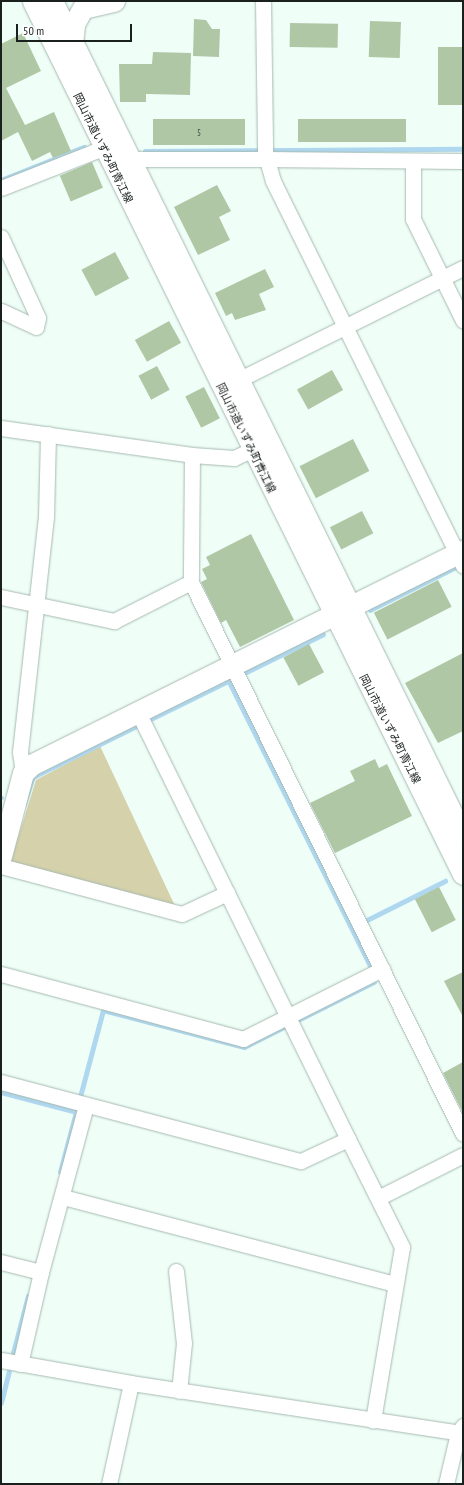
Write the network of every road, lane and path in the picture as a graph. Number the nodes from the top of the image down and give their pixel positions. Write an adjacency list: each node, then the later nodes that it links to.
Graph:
1 (33, 1): 6 (street, 岡山市道いずみ町青江線)
2 (52, 1): 5 (street, 岡山市道いずみ町青江線)
3 (114, 1): 5 (street)
4 (263, 1): 7 (street)
5 (72, 44): 10 (street, 岡山市道いずみ町青江線)
6 (103, 148): 10 (street, 岡山市道いずみ町青江線); 11 (street)
7 (264, 152): 8 (street); 10 (street); 17 (street)
8 (413, 161): 9 (street); 14 (street)
9 (463, 161)
10 (121, 163): 18 (street, 岡山市道いずみ町青江線)
11 (1, 188)
12 (1, 237): 15 (street)
13 (463, 268): 14 (street)
14 (443, 278): 16 (street); 17 (street)
15 (1, 311)
16 (463, 320)
17 (346, 328): 18 (street); 23 (street)
18 (230, 384): 21 (street, 岡山市道いずみ町青江線); 27 (street, 岡山市道いずみ町青江線)
19 (1, 428): 20 (street)
20 (48, 434): 22 (street); 26 (street)
21 (251, 450): 22 (street); 27 (street, 岡山市道いずみ町青江線)
22 (192, 455): 24 (street)
23 (461, 560): 27 (street)
24 (191, 582): 26 (street); 28 (street)
25 (1, 597): 26 (street)
26 (35, 604): 30 (street)
27 (341, 610): 28 (street); 31 (street, 岡山市道いずみ町青江線); 34 (street, 岡山市道いずみ町青江線)
28 (234, 673): 29 (street); 36 (street)
29 (141, 719): 30 (street); 35 (street)
30 (23, 773): 32 (street)
31 (463, 836)
32 (1, 856)
33 (1, 866): 35 (street)
34 (461, 866)
35 (227, 893): 38 (street)
36 (382, 969): 38 (street); 41 (street)
37 (1, 974): 38 (street)
38 (290, 1021): 42 (street)
39 (1, 1082): 40 (street)
40 (81, 1104): 42 (street); 44 (street)
41 (463, 1134)
42 (348, 1139): 45 (street)
43 (463, 1155): 45 (street)
44 (63, 1197): 47 (street); 49 (street)
45 (378, 1198): 49 (street)
46 (1, 1262): 47 (street)
47 (37, 1271): 51 (street)
48 (176, 1271): 53 (street)
49 (395, 1284): 54 (street)
50 (1, 1360): 51 (street)
51 (20, 1364): 52 (street)
52 (130, 1383): 53 (street); 56 (street)
53 (179, 1391): 54 (street)
54 (373, 1421): 55 (street)
55 (461, 1431): 57 (street)
56 (109, 1484)
57 (446, 1484)

